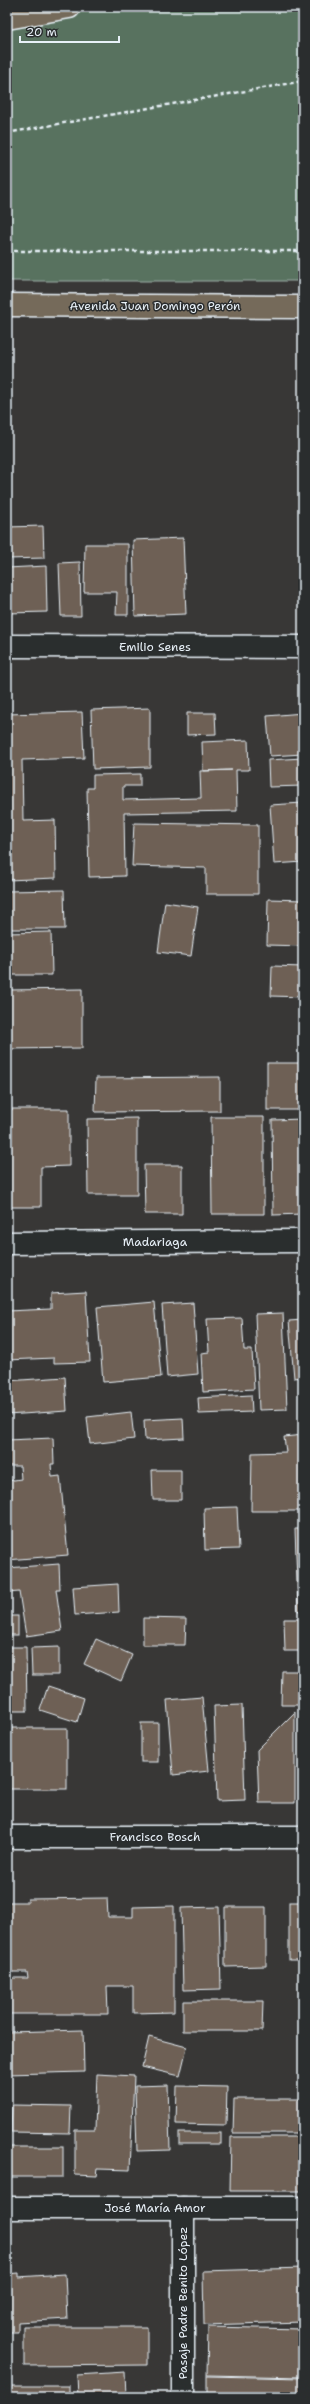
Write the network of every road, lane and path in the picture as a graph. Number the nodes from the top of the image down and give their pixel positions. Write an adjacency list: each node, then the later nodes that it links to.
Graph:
1 (69, 7): 2 (main road)
2 (7, 18)
3 (303, 81): 4 (path)
4 (7, 134)
5 (7, 251): 6 (path)
6 (303, 251)
7 (7, 305): 8 (main road, Avenida Juan Domingo Perón)
8 (303, 307)
9 (7, 646): 10 (street, Emilio Senes)
10 (303, 647)
11 (303, 1241): 12 (street, Madariaga)
12 (7, 1243)
13 (7, 1837): 14 (street, Francisco Bosch)
14 (303, 1837)
15 (7, 2208): 16 (street, José María Amor)
16 (183, 2208): 17 (street, José María Amor); 18 (street, Pasaje Padre Benito López)
17 (303, 2208)
18 (183, 2397)

